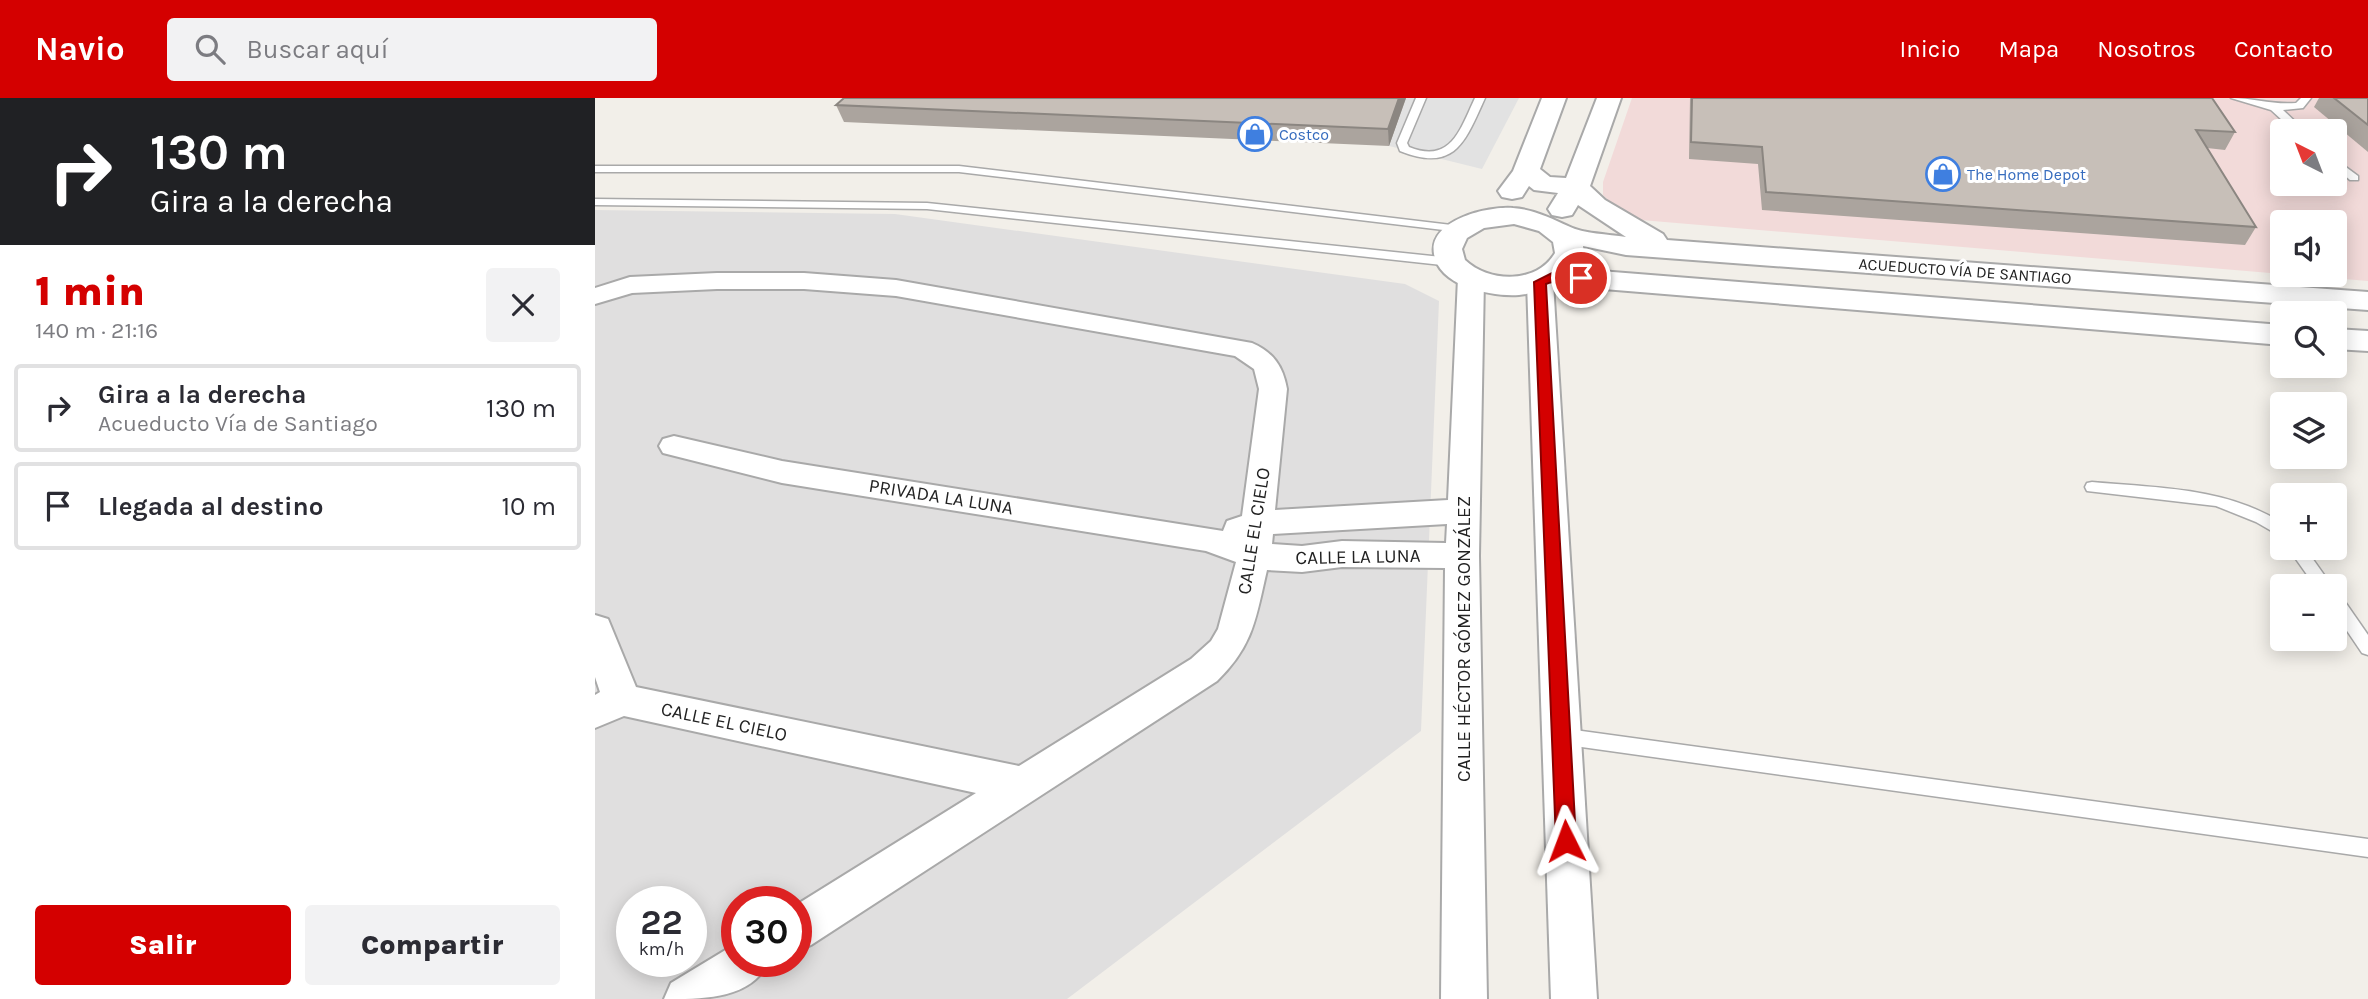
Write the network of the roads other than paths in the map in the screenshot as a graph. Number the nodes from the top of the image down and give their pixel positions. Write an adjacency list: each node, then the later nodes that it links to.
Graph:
1 (1421, 98): 2 (lane)
2 (1480, 98)
3 (1555, 98): 10 (street)
4 (1609, 98): 13 (street)
5 (2236, 98): 7 (lane)
6 (2306, 98): 7 (lane)
7 (2275, 108): 8 (lane)
8 (2287, 119)
9 (595, 169): 16 (lane)
10 (1526, 171): 13 (street); 15 (street)
11 (2347, 172): 12 (lane)
12 (2354, 178)
13 (1576, 187): 17 (street); 18 (street)
14 (595, 202): 19 (lane)
15 (1494, 217): 16 (street); 17 (street, ACUEDUCTO VÍA DE SANTIAGO)
16 (1460, 229): 19 (street)
17 (1557, 230): 18 (street, ACUEDUCTO VÍA DE SANTIAGO); 20 (street)
18 (1685, 250): 22 (street, ACUEDUCTO VÍA DE SANTIAGO)
19 (1461, 270): 20 (street, ACUEDUCTO VÍA DE SANTIAGO); 28 (street, CALLE HÉCTOR GÓMEZ GONZÁLEZ)
20 (1547, 279): 23 (street, ACUEDUCTO VÍA DE SANTIAGO); 38 (street)
21 (595, 296): 31 (street, CALLE EL CIELO)
22 (2368, 301)
23 (2270, 334)
24 (2347, 340): 25 (street)
25 (2368, 341)
26 (674, 446): 31 (street, PRIVADA LA LUNA)
27 (2092, 487): 30 (lane)
28 (1463, 511): 29 (street, CALLE LA LUNA); 33 (street, CALLE HÉCTOR GÓMEZ GONZÁLEZ)
29 (1342, 518): 31 (street, CALLE LA LUNA); 32 (street)
30 (2270, 524)
31 (1256, 540): 32 (street, CALLE LA LUNA); 39 (street, CALLE EL CIELO)
32 (1342, 554): 33 (street, CALLE LA LUNA)
33 (1462, 556): 44 (street, CALLE HÉCTOR GÓMEZ GONZÁLEZ)
34 (2347, 618): 36 (lane)
35 (595, 629): 37 (street, CALLE EL CIELO)
36 (2368, 648)
37 (609, 706): 39 (street, CALLE EL CIELO)
38 (1560, 736): 40 (lane); 45 (street)
39 (1023, 785): 41 (street)
40 (2368, 848)
41 (812, 919)
42 (722, 977): 43 (street)
43 (687, 999)
44 (1464, 999)
45 (1574, 999)

